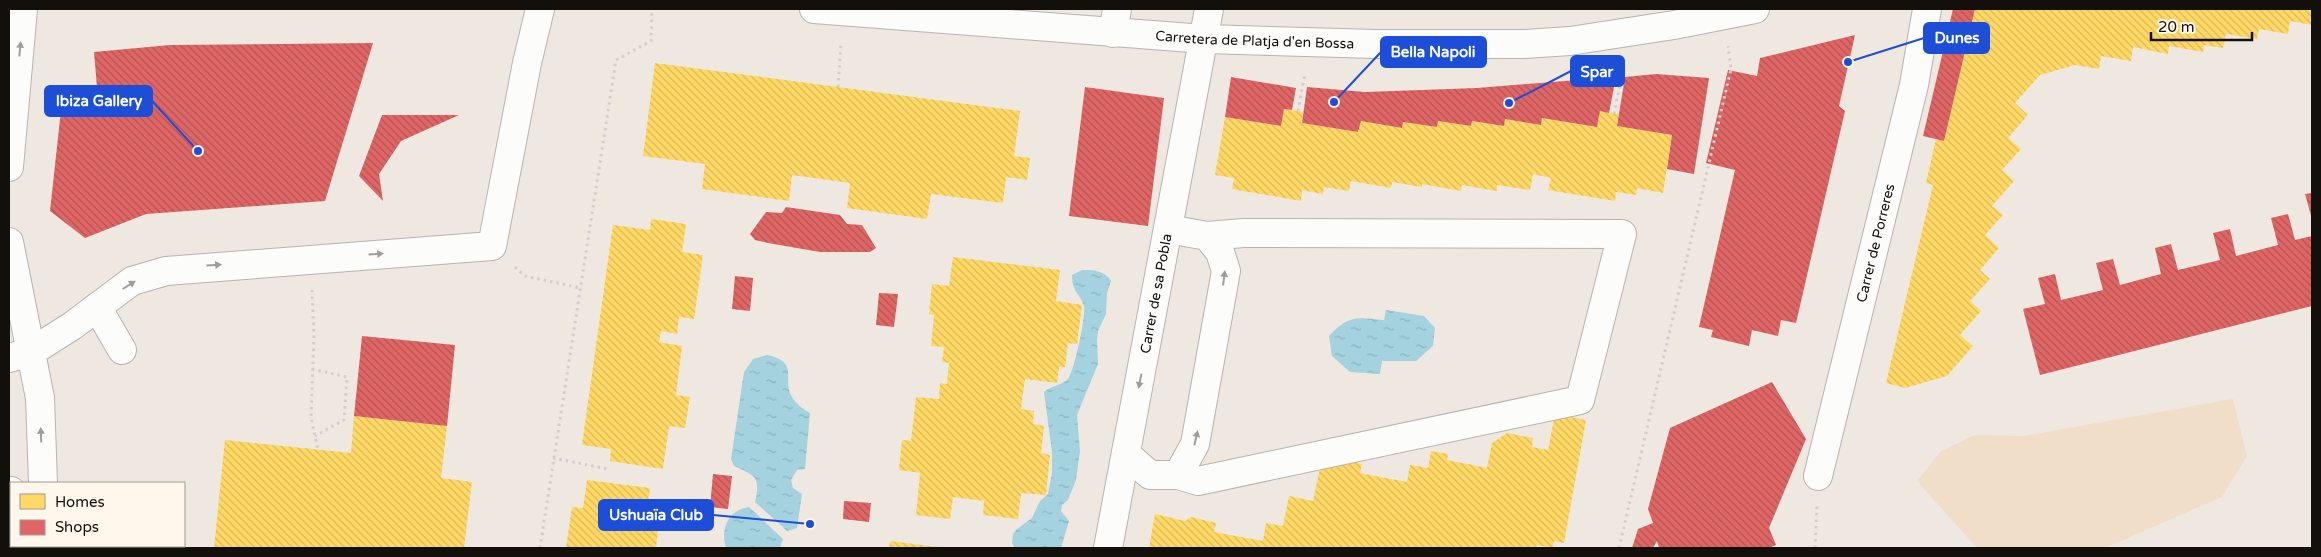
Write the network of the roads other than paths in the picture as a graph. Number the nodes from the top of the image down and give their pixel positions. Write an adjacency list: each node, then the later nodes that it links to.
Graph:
1 (23, 9): 10 (street, one-way to 1)
2 (540, 9): 14 (street, one-way to 2)
3 (814, 9): 7 (street, Carretera de Platja d'en Bossa)
4 (1209, 9): 9 (street, Carrer de sa Pobla)
5 (1755, 9): 9 (street, Carretera de Platja d'en Bossa)
6 (1927, 9): 19 (street, Carrer de Porreres)
7 (894, 12): 8 (street, Carretera de Platja d'en Bossa)
8 (1115, 21): 9 (street, Carretera de Platja d'en Bossa)
9 (1204, 39): 11 (street, Carrer de sa Pobla)
10 (9, 168)
11 (1168, 230): 12 (street); 17 (street, Carrer de sa Pobla, one-way to 17)
12 (1207, 236): 18 (street, one-way to 12); 18 (street)
13 (9, 242): 16 (street)
14 (97, 307): 15 (street); 16 (street)
15 (122, 350)
16 (20, 355): 20 (street, one-way to 16)
17 (1126, 454): 18 (street); 21 (street, Carrer de sa Pobla)
18 (1178, 475)
19 (1818, 476)
20 (43, 482)
21 (1108, 548)

